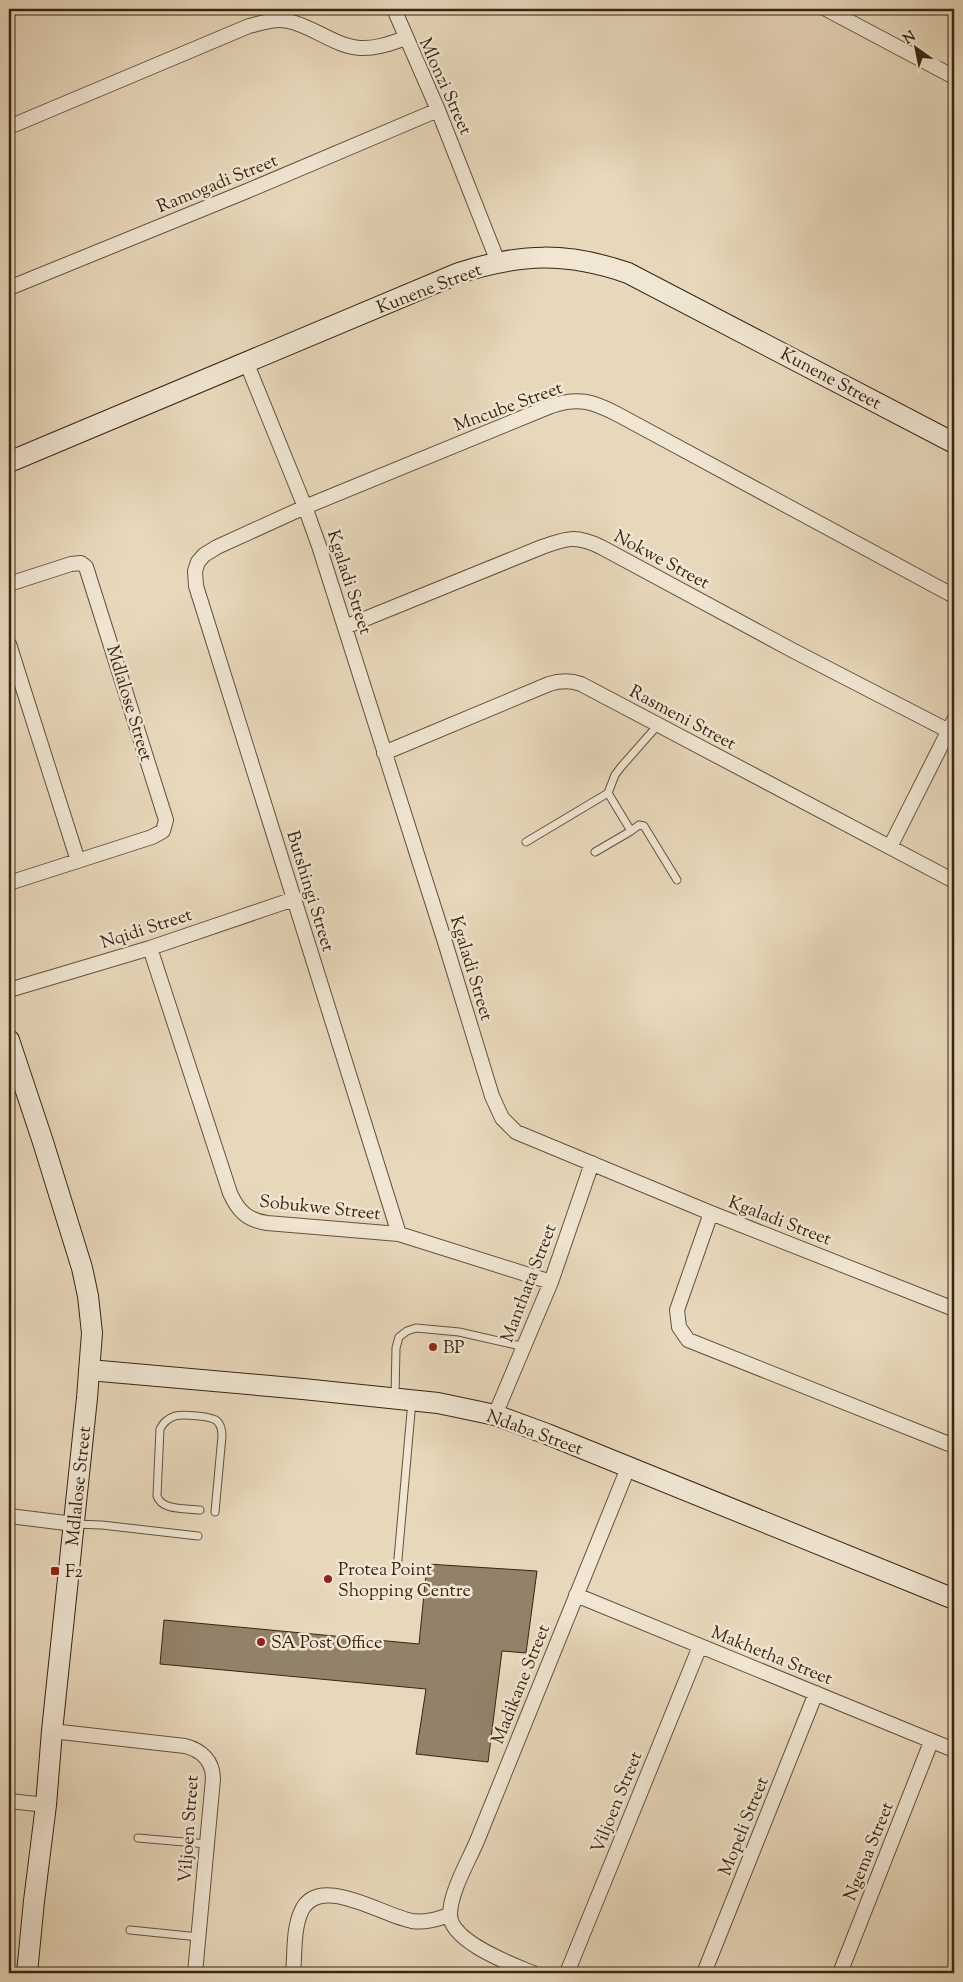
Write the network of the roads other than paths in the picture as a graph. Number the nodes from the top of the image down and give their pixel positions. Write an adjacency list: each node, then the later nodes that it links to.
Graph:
1 (394, 9): 3 (street)
2 (826, 9): 4 (street)
3 (406, 38): 5 (street, Mlonzi Street); 6 (street, Mlonzi Street)
4 (954, 77)
5 (438, 110): 7 (street, Mlonzi Street); 8 (street, Ramogadi Street)
6 (9, 126)
7 (498, 262): 9 (street, Kunene Street); 10 (street, Kunene Street)
8 (9, 288)
9 (247, 364): 11 (street, Kunene Street); 12 (street, Kgaladi Street)
10 (954, 443)
11 (9, 462)
12 (305, 507): 13 (street, Mncube Street); 15 (street, Mncube Street); 16 (street, Kgaladi Street)
13 (200, 559): 30 (street, Butshingi Street)
14 (9, 584): 26 (street, Mdlalose Street)
15 (954, 596)
16 (345, 627): 19 (street, Nokwe Street); 20 (street, Kgaladi Street)
17 (9, 644): 26 (street)
18 (658, 725): 20 (street, Rasmeni Street); 21 (lane); 24 (street, Rasmeni Street)
19 (951, 725): 24 (street)
20 (384, 753): 34 (street, Kgaladi Street)
21 (608, 793): 22 (lane); 23 (lane)
22 (631, 831): 25 (lane); 27 (lane)
23 (526, 842)
24 (890, 847): 28 (street, Rasmeni Street)
25 (595, 852)
26 (78, 861): 29 (street, Mdlalose Street)
27 (677, 880)
28 (954, 881)
29 (9, 883)
30 (294, 899): 31 (street, Nqidi Street); 36 (street, Butshingi Street)
31 (150, 948): 32 (street, Nqidi Street); 36 (street, Sobukwe Street)
32 (9, 990)
33 (9, 1040): 40 (street, Mdlalose Street)
34 (592, 1163): 35 (street, Kgaladi Street); 37 (street, Manthata Street)
35 (711, 1213): 38 (street, Kgaladi Street); 43 (street)
36 (399, 1234): 37 (street, Sobukwe Street)
37 (551, 1282): 39 (street, Manthata Street)
38 (954, 1309)
39 (525, 1347): 41 (lane); 42 (street, Manthata Street)
40 (90, 1370): 41 (street, Ndaba Street); 48 (street, Mdlalose Street)
41 (403, 1399): 42 (street, Ndaba Street); 50 (lane)
42 (495, 1415): 44 (street, Ndaba Street)
43 (954, 1446)
44 (628, 1468): 51 (street, Madikane Street); 52 (street, Ndaba Street)
45 (200, 1510): 46 (lane)
46 (214, 1512)
47 (9, 1516): 48 (street)
48 (74, 1524): 49 (lane); 55 (street, Mdlalose Street)
49 (198, 1536)
50 (397, 1570)
51 (576, 1595): 53 (street, Makhetha Street); 62 (street, Madikane Street)
52 (954, 1599)
53 (700, 1646): 54 (street, Makhetha Street); 69 (street, Viljoen Street)
54 (816, 1693): 56 (street, Makhetha Street); 70 (street, Mopeli Street)
55 (52, 1731): 59 (street, Mdlalose Street); 61 (street, Viljoen Street)
56 (931, 1742): 57 (street, Makhetha Street); 71 (street, Ngema Street)
57 (954, 1750)
58 (9, 1801): 59 (street)
59 (46, 1805): 65 (street, Mdlalose Street)
60 (138, 1838): 61 (lane)
61 (207, 1844): 64 (street, Viljoen Street)
62 (449, 1915): 67 (street); 68 (street)
63 (130, 1930): 64 (lane)
64 (199, 1937): 66 (street, Viljoen Street)
65 (27, 1973)
66 (195, 1973)
67 (293, 1973)
68 (533, 1973)
69 (567, 1973)
70 (704, 1973)
71 (840, 1973)

